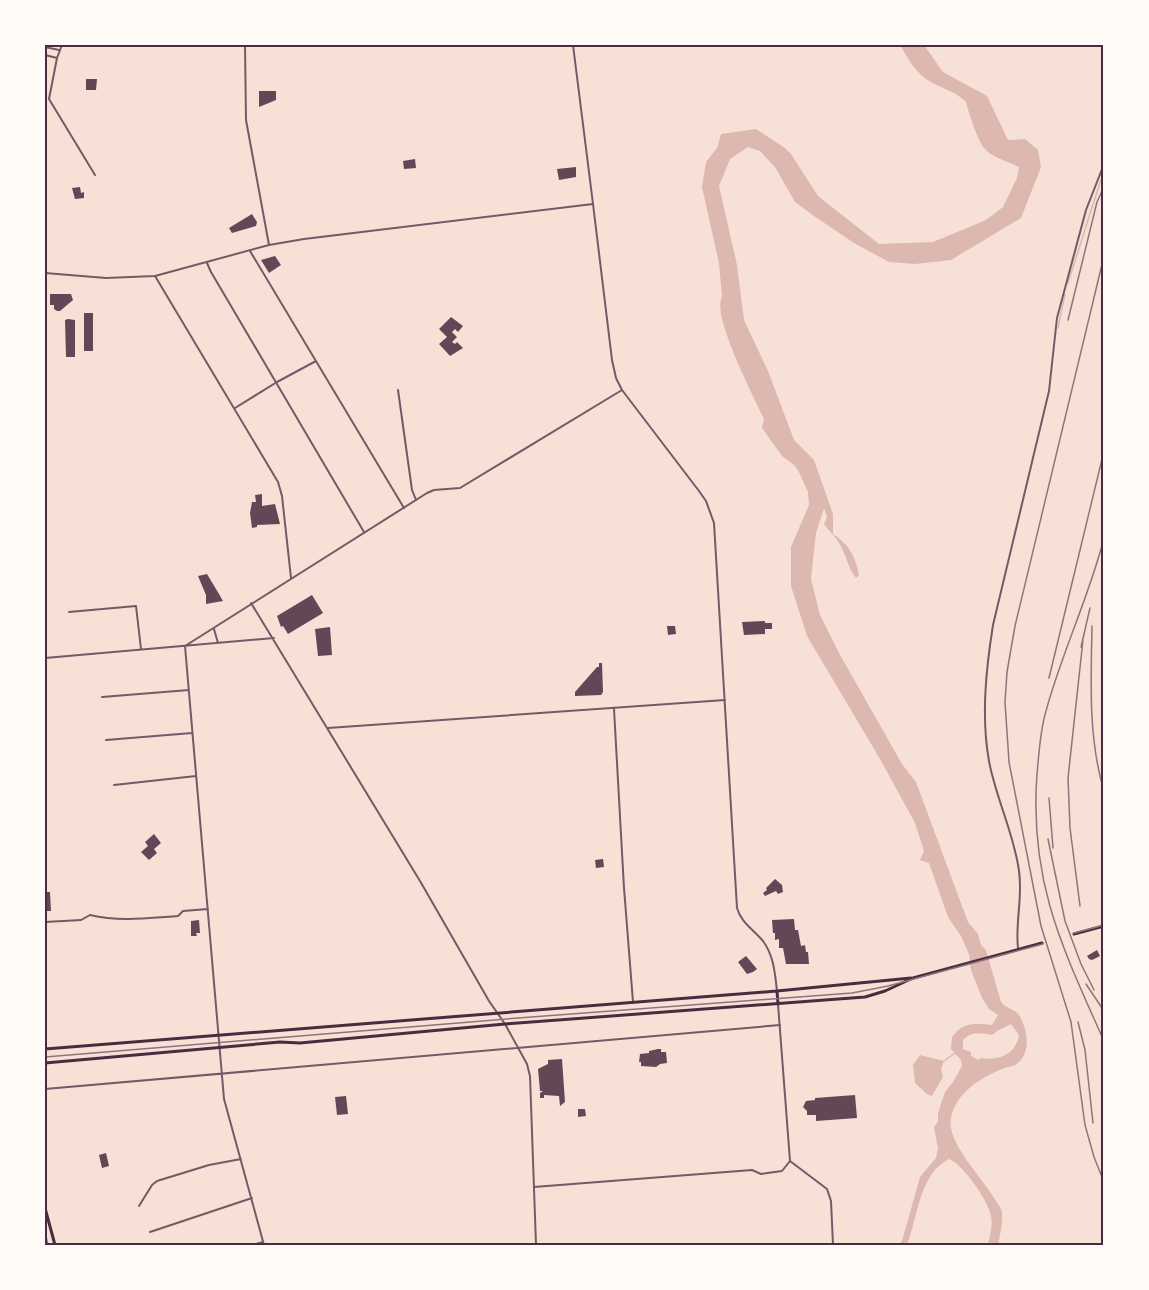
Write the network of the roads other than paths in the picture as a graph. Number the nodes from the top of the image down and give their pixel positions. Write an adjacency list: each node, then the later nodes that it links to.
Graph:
1 (62, 45): 5 (street)
2 (245, 45): 11 (street)
3 (573, 45): 10 (street)
4 (45, 47): 5 (street)
5 (59, 50): 7 (street)
6 (45, 55): 7 (street)
7 (57, 58): 9 (street)
8 (1104, 164): 47 (street)
9 (95, 175)
10 (592, 204): 11 (street); 19 (street)
11 (269, 245): 12 (street)
12 (250, 250): 13 (street); 16 (street)
13 (207, 263): 15 (street); 17 (street)
14 (45, 273): 15 (street)
15 (155, 276): 20 (street)
16 (316, 361): 17 (street); 22 (street)
17 (277, 382): 20 (street); 23 (street)
18 (398, 390): 21 (street)
19 (622, 390): 21 (street); 35 (street)
20 (234, 408): 24 (street)
21 (416, 500): 22 (street)
22 (404, 508): 23 (street)
23 (364, 532): 24 (street)
24 (291, 578): 25 (street)
25 (251, 603): 27 (street); 28 (street)
26 (69, 612): 31 (street)
27 (213, 628): 29 (street); 30 (street)
28 (274, 638): 29 (street); 37 (street)
29 (218, 643): 30 (street)
30 (185, 646): 31 (street); 33 (street)
31 (141, 650): 32 (street)
32 (45, 658)
33 (189, 690): 34 (street); 38 (street)
34 (102, 698)
35 (725, 700): 36 (street); 49 (street)
36 (614, 708): 37 (street); 50 (street)
37 (328, 728): 52 (street)
38 (192, 733): 39 (street); 40 (street)
39 (106, 740)
40 (196, 776): 41 (street); 42 (street)
41 (114, 785)
42 (208, 909): 43 (street); 55 (street)
43 (45, 922)
44 (1104, 926): 45 (main road)
45 (1074, 934)
46 (1042, 943): 47 (main road)
47 (1018, 949): 48 (main road)
48 (913, 978): 49 (main road); 51 (main road)
49 (777, 992): 50 (main road); 51 (main road)
50 (633, 1002): 52 (main road)
51 (778, 1004): 53 (main road); 54 (street)
52 (497, 1013): 53 (street); 55 (main road)
53 (505, 1024): 56 (main road); 58 (street)
54 (780, 1024): 58 (street); 63 (street)
55 (219, 1035): 56 (street); 57 (main road)
56 (220, 1047): 59 (main road); 60 (street)
57 (45, 1049)
58 (519, 1049): 60 (street); 64 (street)
59 (45, 1063)
60 (222, 1073): 61 (street); 62 (street)
61 (45, 1089)
62 (241, 1159): 65 (street); 66 (street)
63 (790, 1161): 64 (street); 73 (street)
64 (534, 1187): 72 (street)
65 (252, 1198): 68 (street); 69 (street)
66 (139, 1206)
67 (45, 1208): 70 (main road)
68 (150, 1232)
69 (264, 1243): 71 (street)
70 (55, 1245)
71 (252, 1245)
72 (536, 1245)
73 (833, 1245)

